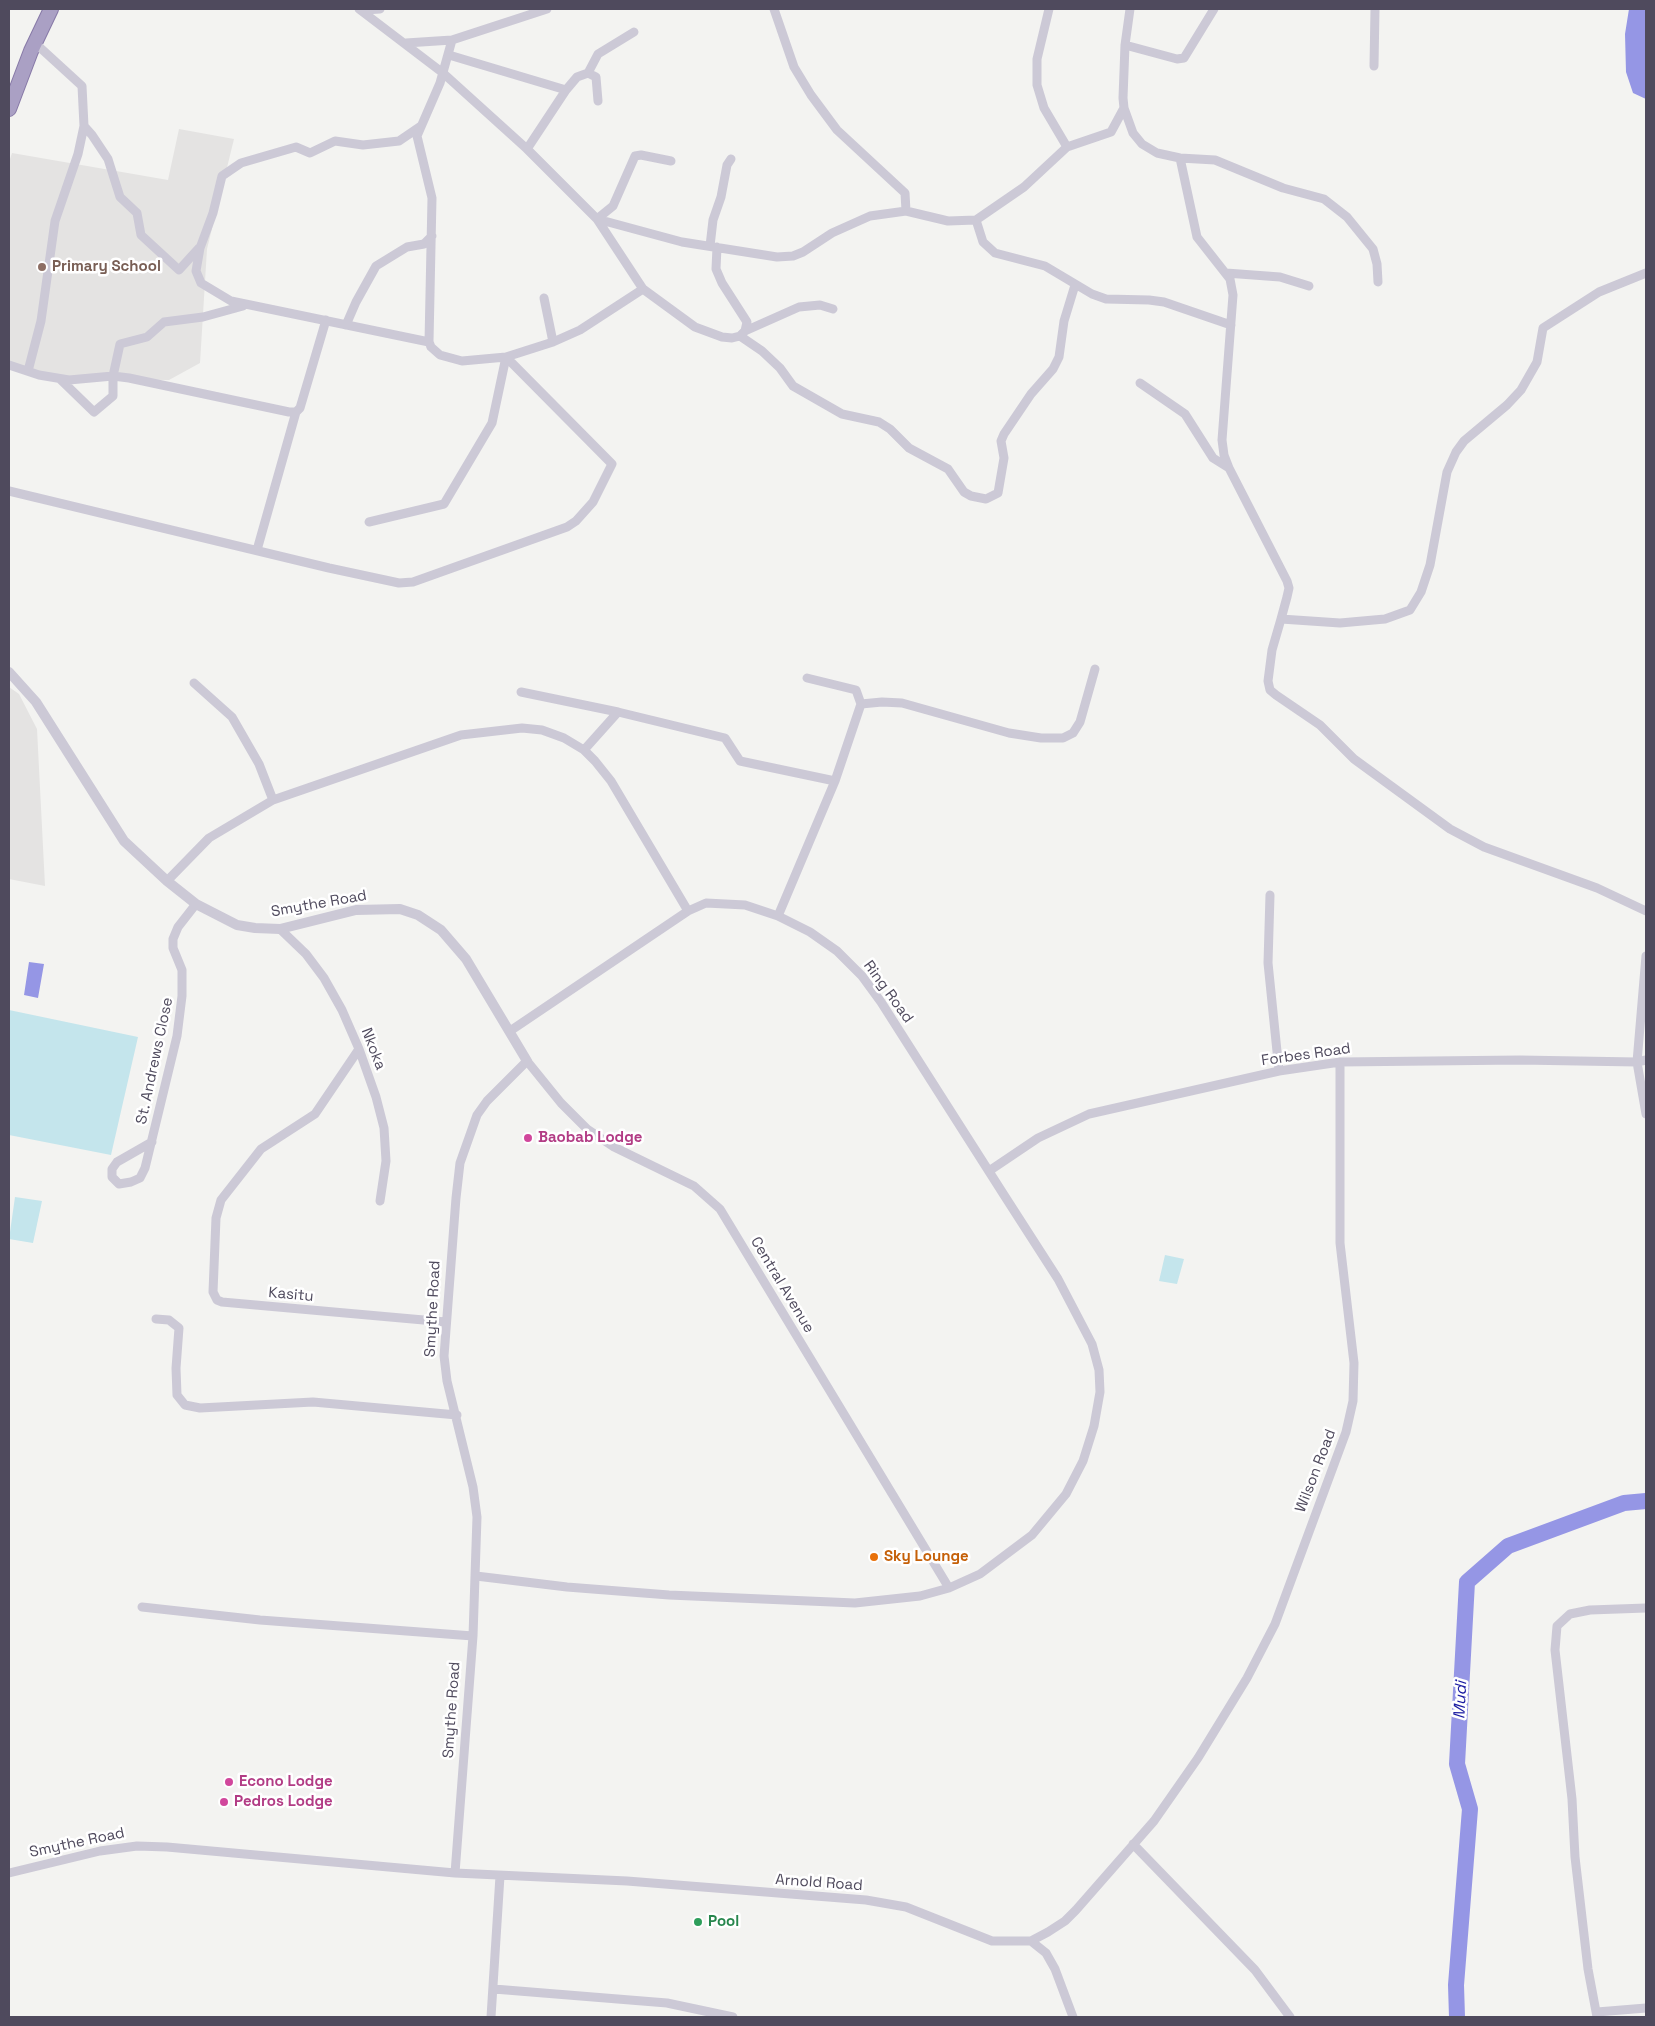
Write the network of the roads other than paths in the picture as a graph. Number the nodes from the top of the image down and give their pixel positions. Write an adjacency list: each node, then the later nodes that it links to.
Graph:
1 (51, 9): 12 (highway)
2 (380, 9): 9 (street)
3 (546, 9): 11 (street)
4 (774, 9): 30 (street)
5 (1049, 9): 25 (street)
6 (1130, 9): 14 (street)
7 (1214, 9): 14 (street)
8 (1375, 9): 16 (street)
9 (363, 10): 13 (street)
10 (634, 32): 18 (street)
11 (452, 40): 13 (street); 15 (street)
12 (35, 43): 22 (highway); 23 (street)
13 (406, 43): 17 (street)
14 (1125, 45): 21 (street)
15 (449, 55): 17 (street); 19 (street)
16 (1374, 66)
17 (442, 73): 24 (street); 26 (street)
18 (588, 73): 19 (street); 20 (street)
19 (566, 90): 26 (street)
20 (598, 100)
21 (1124, 108): 25 (street); 27 (street)
22 (9, 109)
23 (84, 126): 35 (street); 53 (street)
24 (420, 126): 33 (street); 35 (street)
25 (1067, 147): 32 (street)
26 (527, 149): 31 (street)
27 (1180, 158): 36 (street); 38 (street)
28 (731, 159): 34 (street)
29 (671, 160): 31 (street)
30 (906, 211): 32 (street); 34 (street)
31 (597, 218): 34 (street); 41 (street)
32 (976, 220): 39 (street)
33 (432, 236): 46 (street); 49 (street)
34 (714, 247): 48 (street)
35 (200, 248): 43 (street)
36 (1226, 273): 40 (street); 47 (street)
37 (1646, 273): 62 (street)
38 (1378, 282)
39 (1075, 285): 47 (street); 48 (street)
40 (1309, 286)
41 (643, 289): 48 (street); 50 (street)
42 (544, 298): 50 (street)
43 (246, 305): 45 (street); 54 (street)
44 (833, 309): 48 (street)
45 (326, 320): 46 (street); 57 (street)
46 (346, 325): 49 (street)
47 (1231, 325): 58 (street)
48 (742, 334)
49 (429, 342): 51 (street)
50 (553, 342): 51 (street)
51 (506, 356): 60 (street); 61 (street)
52 (9, 365): 53 (street)
53 (28, 371): 55 (street)
54 (113, 376): 55 (street); 55 (street); 57 (street)
55 (60, 379)
56 (1140, 382): 58 (street)
57 (296, 412): 61 (street)
58 (1229, 468): 62 (street)
59 (9, 491): 61 (street)
60 (369, 522)
61 (257, 550)
62 (1281, 619): 77 (street)
63 (1095, 670): 68 (street)
64 (9, 672): 73 (street, Smythe Road)
65 (807, 678): 68 (street)
66 (194, 683): 72 (street)
67 (521, 692): 69 (street)
68 (861, 704): 71 (street)
69 (618, 712): 70 (street); 71 (street)
70 (584, 750): 72 (street); 76 (street)
71 (835, 781): 78 (street)
72 (273, 800): 73 (street)
73 (167, 881): 75 (street, Smythe Road)
74 (1270, 895): 86 (street)
75 (196, 904): 79 (street, Smythe Road); 88 (street, St. Andrews Close)
76 (688, 911): 78 (street, Ring Road); 81 (street, Ring Road)
77 (1646, 911)
78 (778, 916): 89 (street, Ring Road)
79 (280, 929): 81 (street, Smythe Road); 82 (street, Nkoka)
80 (1646, 956): 84 (street)
81 (510, 1032): 83 (street, Smythe Road)
82 (359, 1049): 90 (street, Nkoka); 92 (street, Kasitu)
83 (527, 1061): 92 (street, Smythe Road); 95 (street, Central Avenue)
84 (1642, 1061): 85 (street, Forbes Road); 87 (street)
85 (1340, 1062): 86 (street, Forbes Road); 99 (street, Wilson Road)
86 (1279, 1070): 89 (street, Forbes Road)
87 (1646, 1114)
88 (152, 1142): 88 (street, St. Andrews Close)
89 (989, 1171): 95 (street, Ring Road)
90 (380, 1201)
91 (156, 1319): 93 (street)
92 (446, 1322): 93 (street, Smythe Road)
93 (457, 1415): 94 (street, Smythe Road)
94 (476, 1576): 95 (street, Ring Road); 98 (street, Smythe Road)
95 (949, 1588)
96 (142, 1607): 98 (street)
97 (1646, 1608): 106 (street)
98 (473, 1636): 101 (street, Smythe Road)
99 (1133, 1844): 103 (street); 110 (street)
100 (9, 1873): 101 (street, Smythe Road)
101 (455, 1873): 102 (street, Arnold Road)
102 (500, 1876): 103 (street, Arnold Road); 104 (street)
103 (1031, 1941): 109 (street)
104 (494, 1989): 107 (street); 108 (street)
105 (1646, 2008): 106 (street)
106 (1597, 2015)
107 (491, 2017)
108 (733, 2017)
109 (1073, 2017)
110 (1290, 2017)

